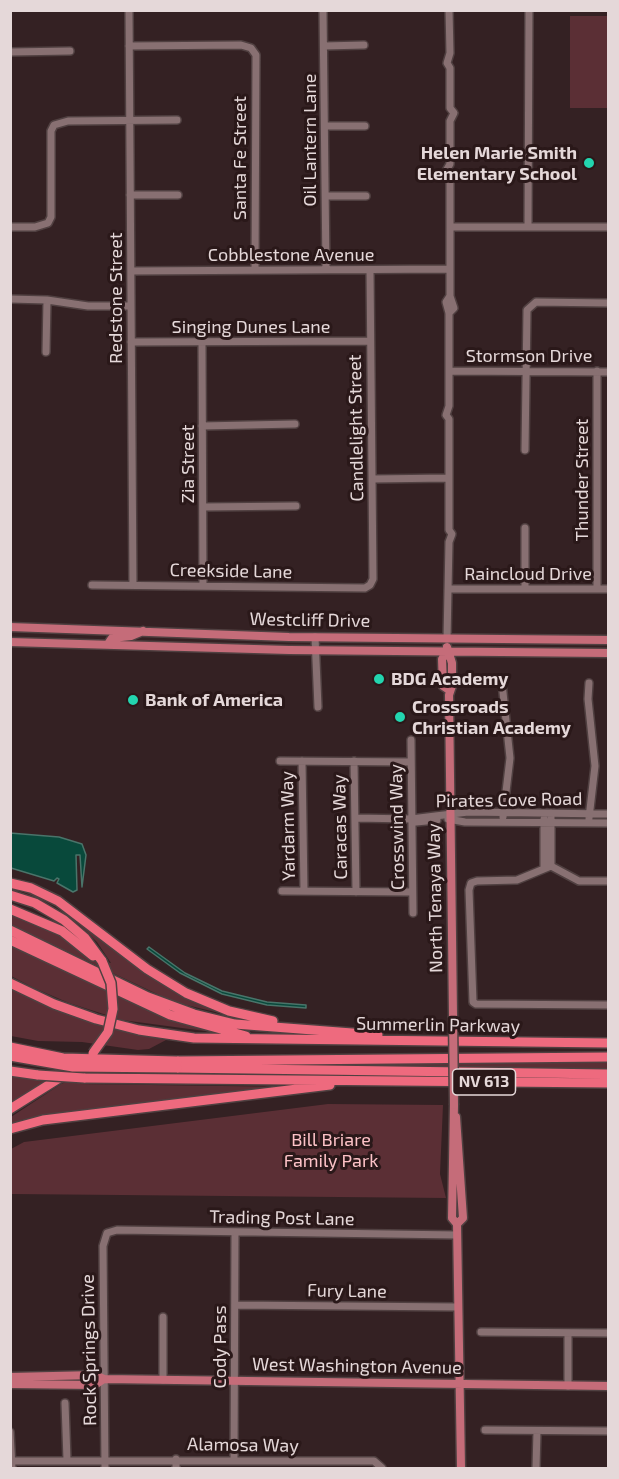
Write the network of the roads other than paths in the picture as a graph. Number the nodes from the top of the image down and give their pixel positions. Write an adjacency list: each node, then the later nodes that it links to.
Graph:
1 (129, 10): 7 (street, Redstone Street)
2 (323, 10): 5 (street, Oil Lantern Lane)
3 (529, 10): 18 (street)
4 (450, 11): 20 (street)
5 (324, 45): 6 (street); 12 (street, Oil Lantern Lane)
6 (364, 45)
7 (129, 46): 11 (street, Redstone Street); 23 (street, Santa Fe Street)
8 (70, 51): 9 (street)
9 (10, 52)
10 (177, 120): 11 (street)
11 (130, 121): 14 (street, Redstone Street); 19 (street)
12 (325, 126): 13 (street); 16 (street, Oil Lantern Lane)
13 (365, 126)
14 (130, 195): 15 (street); 26 (street, Redstone Street)
15 (178, 195)
16 (326, 196): 17 (street); 24 (street, Oil Lantern Lane)
17 (366, 196)
18 (528, 226): 20 (street); 21 (street)
19 (10, 227)
20 (450, 227): 22 (street)
21 (609, 227)
22 (450, 269): 25 (street, Cobblestone Avenue); 35 (street)
23 (255, 270): 24 (street, Cobblestone Avenue); 26 (street, Cobblestone Avenue)
24 (326, 270): 25 (street, Cobblestone Avenue)
25 (370, 270): 31 (street, Candlelight Street)
26 (132, 271): 30 (street, Redstone Street)
27 (10, 300): 28 (street)
28 (47, 300): 30 (street); 34 (street)
29 (609, 303): 36 (street)
30 (131, 306): 32 (street, Redstone Street)
31 (370, 341): 33 (street, Singing Dunes Lane); 43 (street, Candlelight Street)
32 (131, 342): 33 (street, Singing Dunes Lane); 48 (street, Redstone Street)
33 (202, 342): 40 (street, Zia Street)
34 (46, 352)
35 (449, 371): 36 (street, Stormson Drive); 42 (street)
36 (526, 371): 37 (street, Stormson Drive); 41 (street)
37 (597, 371): 38 (street, Stormson Drive); 53 (street, Thunder Street)
38 (609, 372)
39 (295, 424): 40 (street)
40 (202, 426): 45 (street, Zia Street)
41 (525, 450)
42 (449, 478): 43 (street); 51 (street)
43 (372, 479): 49 (street, Candlelight Street)
44 (296, 506): 45 (street)
45 (203, 507): 50 (street, Zia Street)
46 (525, 528): 52 (street)
47 (92, 585): 48 (street, Creekside Lane)
48 (133, 585): 50 (street, Creekside Lane)
49 (370, 585): 50 (street, Creekside Lane)
50 (203, 586)
51 (448, 589): 52 (street, Raincloud Drive); 65 (street)
52 (525, 589): 53 (street, Raincloud Drive)
53 (597, 590): 54 (street, Raincloud Drive)
54 (609, 590)
55 (10, 627): 56 (main road, Westcliff Drive)
56 (29, 628): 57 (main road, Westcliff Drive); 62 (main road)
57 (146, 630): 58 (main road, Westcliff Drive); 63 (main road)
58 (186, 632): 59 (main road, Westcliff Drive); 64 (main road)
59 (315, 637): 65 (main road, Westcliff Drive); 66 (street)
60 (609, 640): 65 (main road, Westcliff Drive)
61 (10, 642): 62 (main road, Westcliff Drive)
62 (43, 644): 63 (main road, Westcliff Drive)
63 (108, 644): 64 (main road, Westcliff Drive)
64 (186, 645): 66 (main road, Westcliff Drive)
65 (447, 645): 66 (main road, Westcliff Drive); 67 (main road, Westcliff Drive); 80 (main road, North Tenaya Way)
66 (316, 650): 70 (street)
67 (609, 653)
68 (502, 683): 76 (street)
69 (589, 683): 78 (street)
70 (318, 707)
71 (411, 740): 75 (street, Crosswind Way)
72 (280, 761): 73 (street)
73 (302, 761): 74 (street); 91 (street, Yardarm Way)
74 (354, 761): 75 (street); 81 (street, Caracas Way)
75 (411, 762): 82 (street, Crosswind Way)
76 (503, 813): 77 (street, Pirates Cove Road); 80 (street, Pirates Cove Road); 83 (street)
77 (548, 813): 78 (street, Pirates Cove Road); 84 (street)
78 (589, 814): 79 (street, Pirates Cove Road); 85 (street)
79 (609, 814)
80 (451, 816): 82 (street, Pirates Cove Road); 83 (street, Pirates Cove Road); 115 (main road, North Tenaya Way, bridge)
81 (355, 818): 82 (street, Pirates Cove Road); 92 (street, Caracas Way)
82 (411, 819): 93 (street, Crosswind Way)
83 (503, 823): 84 (street, Pirates Cove Road)
84 (548, 823): 85 (street, Pirates Cove Road); 87 (street)
85 (589, 823): 86 (street, Pirates Cove Road)
86 (609, 823)
87 (548, 867): 88 (street); 101 (street)
88 (609, 881)
89 (10, 883): 102 (highway)
90 (282, 891): 91 (street)
91 (304, 891): 92 (street)
92 (356, 892): 93 (street)
93 (412, 892): 96 (street, Crosswind Way)
94 (10, 895): 99 (highway)
95 (10, 909): 99 (highway)
96 (413, 913)
97 (10, 930): 102 (highway)
98 (10, 940): 103 (highway)
99 (102, 961): 114 (highway, bridge)
100 (10, 983): 103 (highway)
101 (609, 1005)
102 (299, 1027): 104 (highway)
103 (266, 1040): 104 (highway, Summerlin Parkway / NV 613)
104 (434, 1041): 105 (highway, Summerlin Parkway / NV 613)
105 (609, 1043)
106 (10, 1047): 109 (highway, bridge)
107 (10, 1056): 109 (highway, bridge)
108 (609, 1057): 109 (highway)
109 (177, 1064): 111 (highway)
110 (10, 1071): 112 (highway, bridge)
111 (609, 1074)
112 (359, 1081): 113 (highway, NV 613); 116 (highway)
113 (609, 1083)
114 (10, 1109)
115 (455, 1128): 117 (main road, North Tenaya Way); 118 (main road, North Tenaya Way)
116 (10, 1129)
117 (452, 1142): 118 (main road); 119 (main road, North Tenaya Way)
118 (462, 1184): 119 (main road, North Tenaya Way)
119 (460, 1221): 122 (main road, North Tenaya Way)
120 (107, 1233): 121 (street, Trading Post Lane); 130 (street, Rock Springs Drive)
121 (235, 1233): 122 (street, Trading Post Lane); 123 (street, Cody Pass)
122 (457, 1235): 124 (main road, North Tenaya Way)
123 (235, 1305): 124 (street, Fury Lane); 132 (street, Cody Pass)
124 (459, 1307): 133 (main road, North Tenaya Way)
125 (162, 1317): 131 (street)
126 (481, 1332): 127 (street)
127 (568, 1333): 128 (street); 135 (street)
128 (609, 1333)
129 (10, 1377): 130 (main road, West Washington Avenue)
130 (104, 1379): 131 (main road, West Washington Avenue); 134 (main road, West Washington Avenue); 144 (street, Rock Springs Drive)
131 (163, 1380): 132 (main road, West Washington Avenue)
132 (236, 1381): 133 (main road, West Washington Avenue); 145 (street, Cody Pass)
133 (460, 1383): 135 (main road, West Washington Avenue); 150 (main road, North Tenaya Way)
134 (10, 1384)
135 (568, 1386): 136 (main road, West Washington Avenue)
136 (609, 1386)
137 (65, 1403): 143 (street)
138 (485, 1430): 139 (street)
139 (537, 1431): 140 (street); 151 (street)
140 (609, 1431)
141 (10, 1432): 146 (street)
142 (176, 1459): 144 (street, Alamosa Way); 145 (street, Alamosa Way); 149 (street)
143 (67, 1460): 144 (street, Alamosa Way); 146 (street, Alamosa Way)
144 (105, 1460): 148 (street, Rock Springs Drive)
145 (234, 1460): 147 (street, Alamosa Way)
146 (12, 1463)
147 (381, 1467)
148 (105, 1468)
149 (176, 1468)
150 (461, 1468)
151 (536, 1468)

